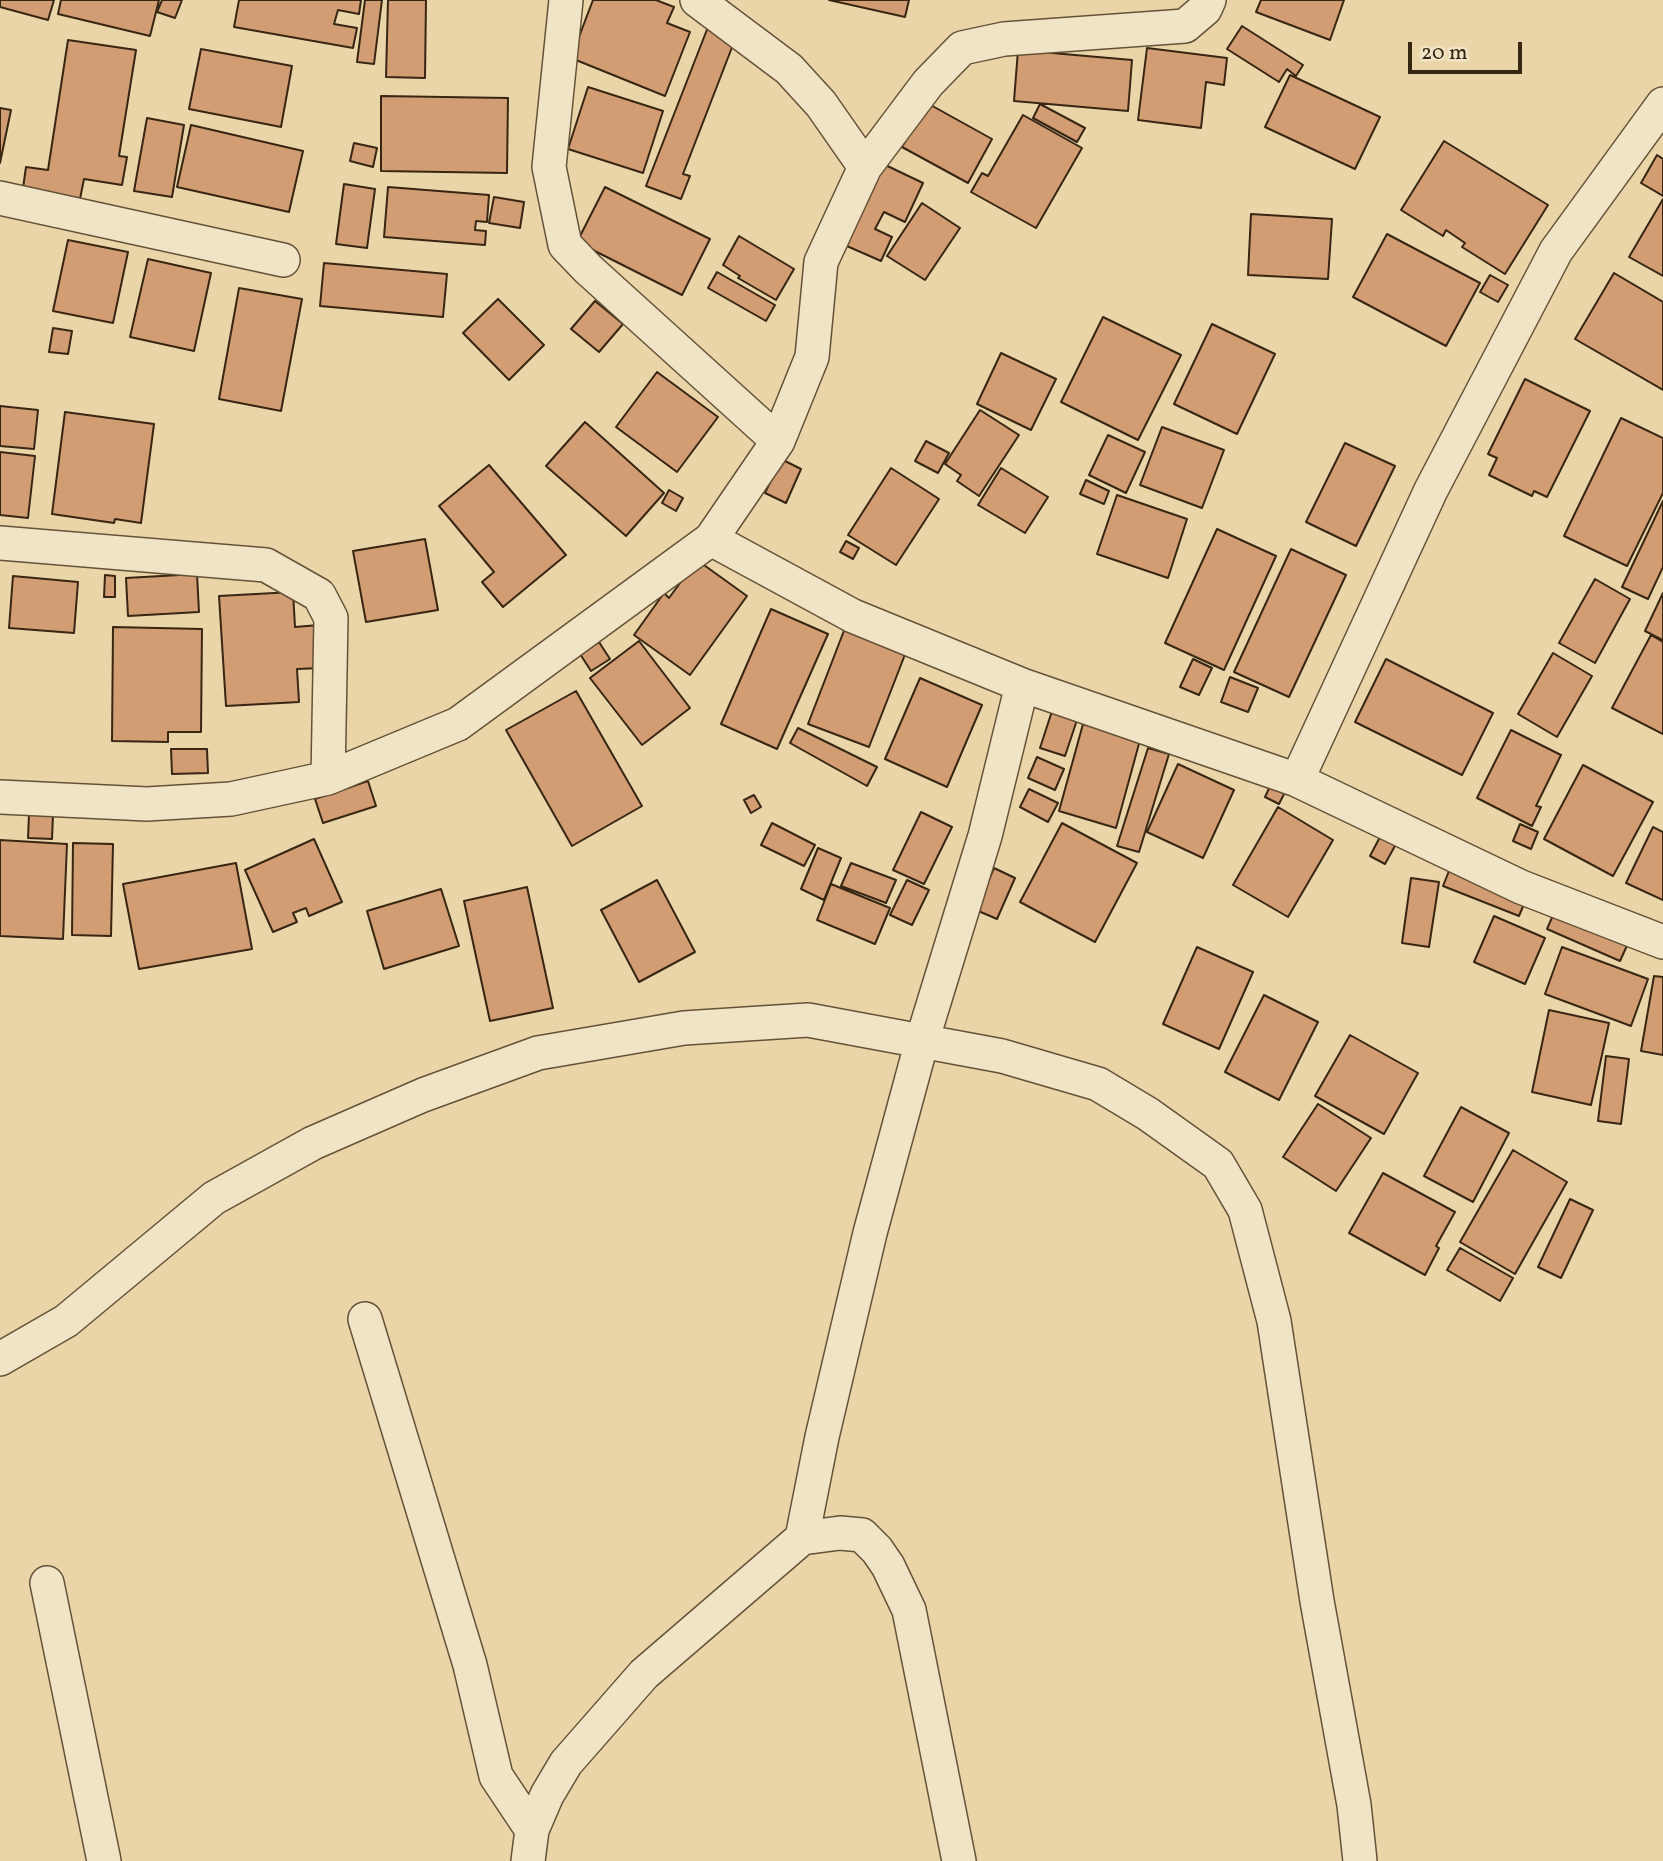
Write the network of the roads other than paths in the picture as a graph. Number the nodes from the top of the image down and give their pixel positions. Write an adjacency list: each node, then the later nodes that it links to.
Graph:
1 (566, 0): 8 (street)
2 (697, 0): 5 (street)
3 (1209, 0): 5 (street)
4 (1663, 104): 13 (street)
5 (864, 167): 8 (street)
6 (0, 198): 7 (street)
7 (283, 260)
8 (778, 441): 9 (street)
9 (711, 540): 11 (street); 12 (street)
10 (0, 543): 12 (street)
11 (1022, 685): 13 (street); 16 (street)
12 (328, 778): 14 (street)
13 (1297, 780): 15 (street)
14 (0, 797)
15 (1663, 942)
16 (922, 1041): 18 (street); 19 (street); 24 (street)
17 (365, 1319): 21 (street)
18 (0, 1359)
19 (802, 1538): 21 (street); 23 (street)
20 (47, 1583): 22 (street)
21 (530, 1846)
22 (104, 1861)
23 (959, 1861)
24 (1360, 1861)

